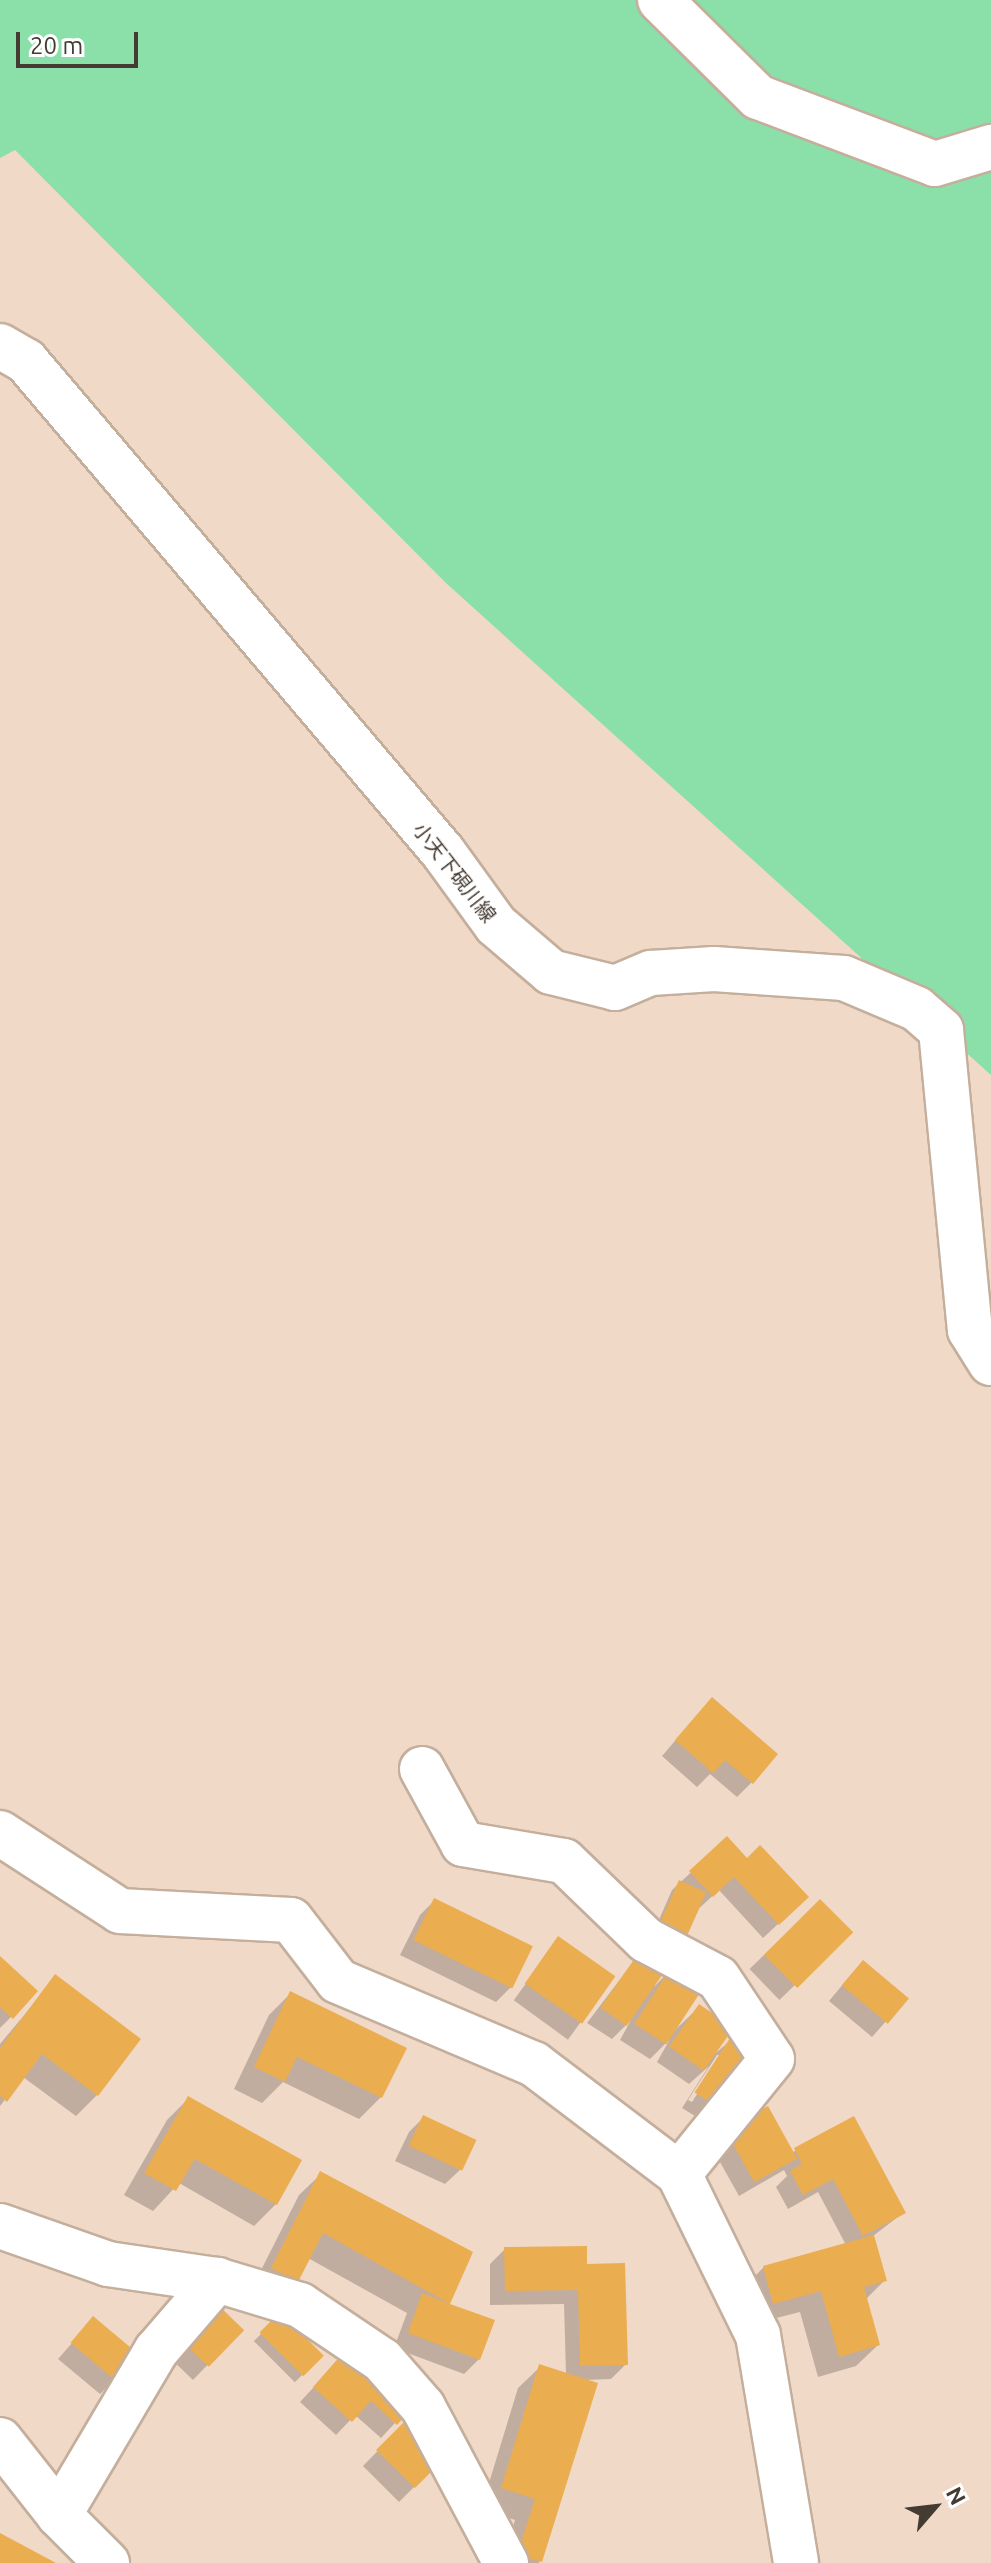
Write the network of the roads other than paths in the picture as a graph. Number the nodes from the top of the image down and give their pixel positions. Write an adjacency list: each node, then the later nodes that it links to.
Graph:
1 (660, 0): 2 (street)
2 (991, 147)
3 (0, 346): 4 (street, 小天下硯川線)
4 (991, 1363)
5 (422, 1769): 7 (street)
6 (0, 1833): 7 (street)
7 (679, 2174): 14 (street)
8 (5, 2232): 9 (street)
9 (217, 2280): 11 (street); 13 (street)
10 (0, 2440): 11 (street)
11 (59, 2515): 12 (street)
12 (107, 2563)
13 (506, 2563)
14 (796, 2563)

